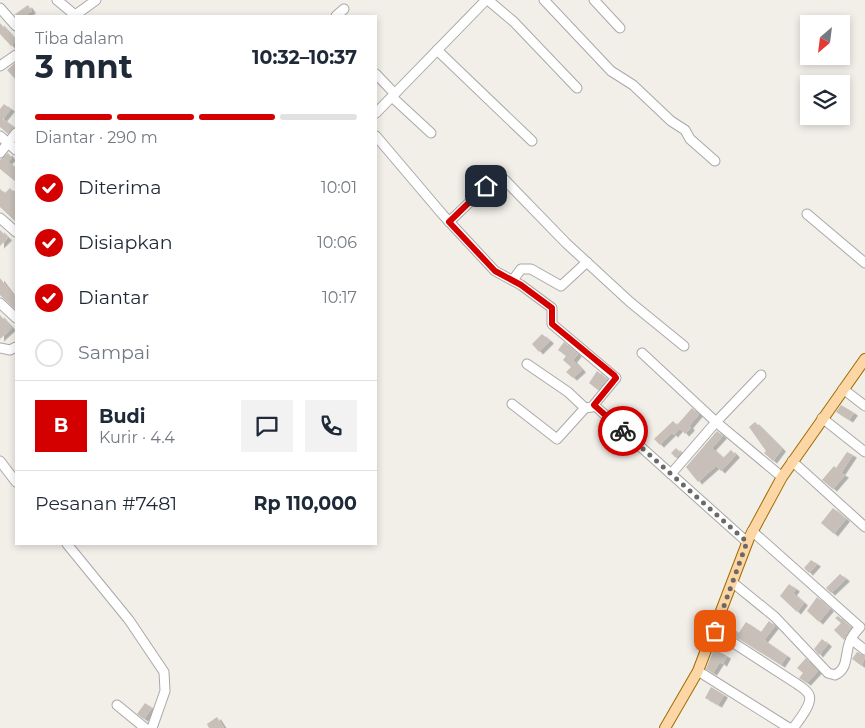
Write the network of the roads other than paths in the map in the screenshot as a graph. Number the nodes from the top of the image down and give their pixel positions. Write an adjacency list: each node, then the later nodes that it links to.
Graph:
1 (57, 0): 8 (street)
2 (96, 0): 9 (street)
3 (487, 0): 13 (street); 17 (street)
4 (544, 0): 28 (street)
5 (594, 0): 12 (street)
6 (344, 9): 10 (street)
7 (1, 12): 11 (street)
8 (73, 15)
9 (75, 15)
10 (337, 15)
11 (15, 25)
12 (620, 28)
13 (437, 50): 18 (street); 24 (street)
14 (15, 56): 15 (street)
15 (0, 66)
16 (377, 75): 18 (street)
17 (577, 88)
18 (394, 95): 19 (street); 20 (street)
19 (377, 112)
20 (431, 133)
21 (15, 134): 25 (street)
22 (0, 136): 25 (street)
23 (377, 137): 31 (street)
24 (532, 141)
25 (8, 143): 26 (street); 27 (street)
26 (15, 149)
27 (0, 154)
28 (714, 161)
29 (807, 214): 34 (street)
30 (0, 218): 32 (street)
31 (449, 222): 33 (street); 35 (street)
32 (15, 231)
33 (587, 262): 35 (street); 38 (street)
34 (865, 263)
35 (513, 280): 48 (street)
36 (0, 303): 37 (street)
37 (15, 317)
38 (684, 346)
39 (0, 348): 40 (street)
40 (15, 348)
41 (642, 353): 50 (street)
42 (865, 359): 45 (main road)
43 (527, 364): 48 (street)
44 (761, 375): 50 (street)
45 (843, 389): 47 (street); 49 (main road)
46 (512, 404): 48 (street)
47 (865, 406)
48 (589, 407): 54 (street)
49 (822, 418): 51 (street); 53 (main road)
50 (716, 422): 54 (street); 55 (street)
51 (865, 452)
52 (0, 461): 56 (street)
53 (792, 461): 55 (main road); 57 (street)
54 (671, 474): 59 (street)
55 (782, 477): 58 (main road)
56 (15, 481)
57 (865, 527)
58 (752, 531): 59 (main road); 62 (street)
59 (747, 542): 61 (main road)
60 (68, 545): 69 (street)
61 (732, 582): 63 (main road); 64 (street)
62 (863, 625): 64 (street)
63 (715, 631): 66 (main road); 71 (street)
64 (851, 639): 65 (street)
65 (865, 650)
66 (698, 671): 70 (main road); 71 (street)
67 (117, 705): 68 (street)
68 (145, 728)
69 (152, 728)
70 (665, 728)
71 (789, 728)

